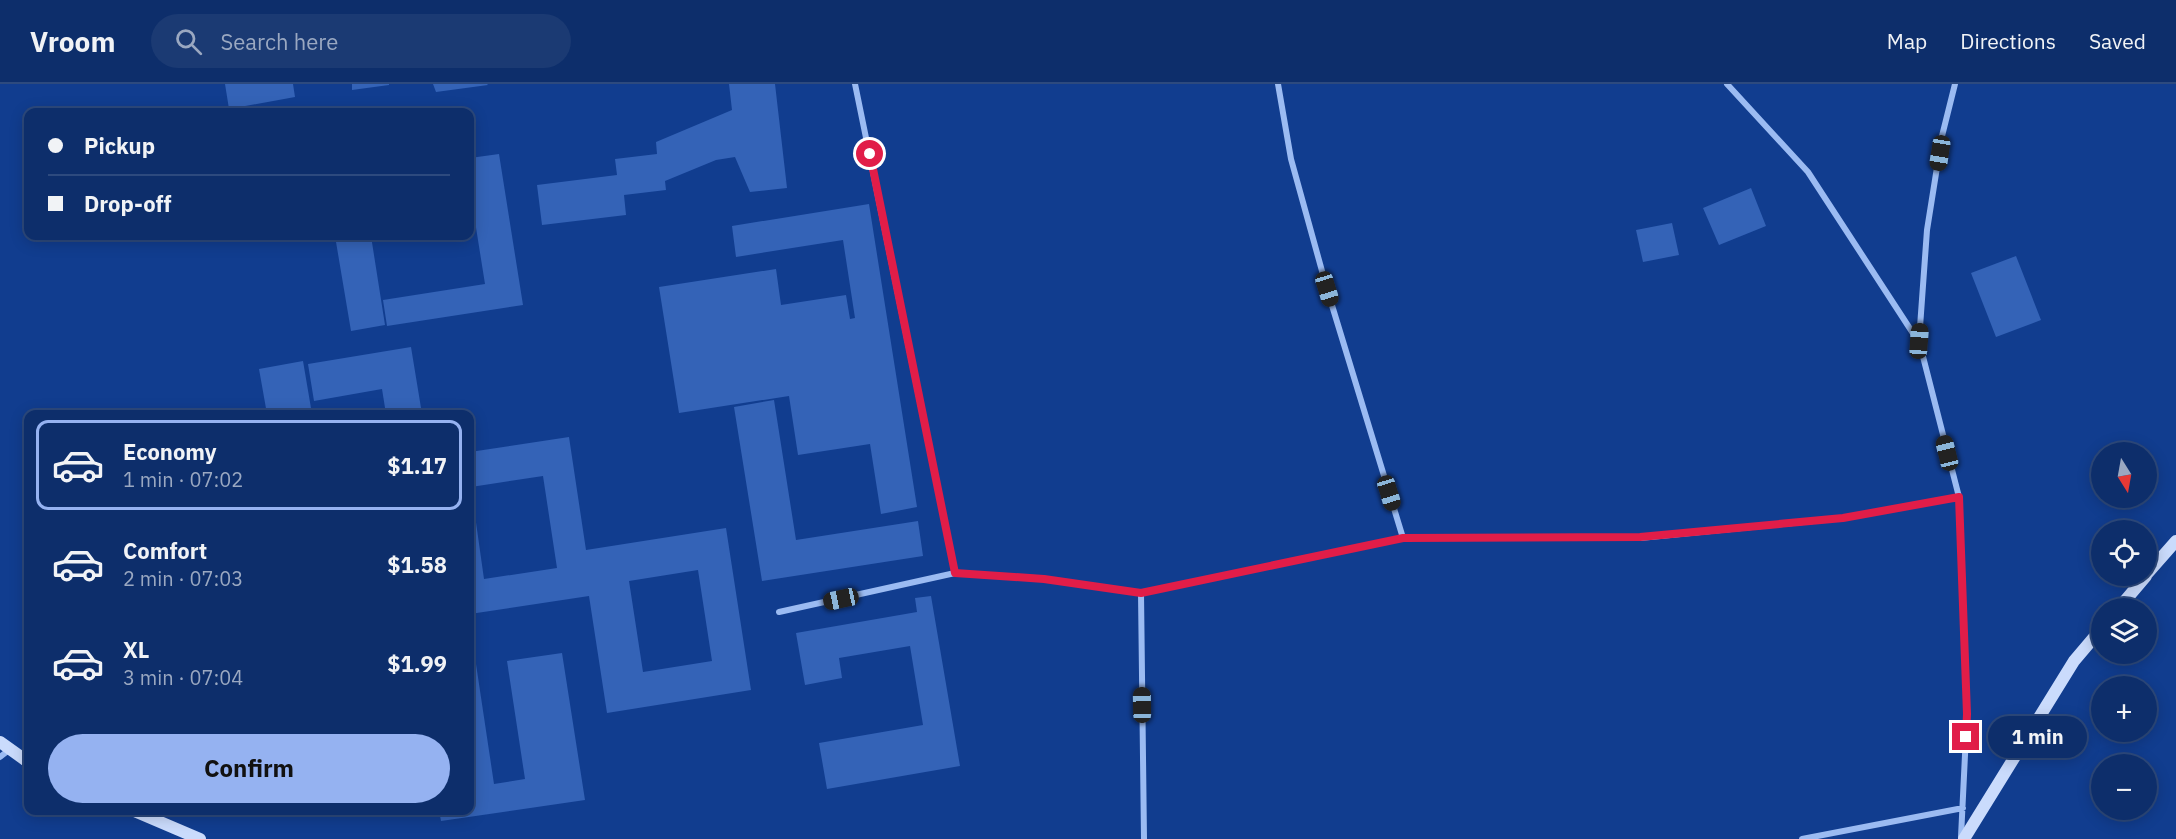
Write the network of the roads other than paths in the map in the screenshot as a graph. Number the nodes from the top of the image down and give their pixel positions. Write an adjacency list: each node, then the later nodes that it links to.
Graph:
1 (855, 84): 10 (street)
2 (1278, 84): 7 (street)
3 (1726, 84): 5 (street)
4 (1955, 84): 5 (street)
5 (1919, 341): 6 (street)
6 (1959, 497): 7 (street); 18 (street)
7 (1403, 538): 12 (street)
8 (2176, 541): 9 (street)
9 (2157, 563)
10 (955, 573): 12 (street); 14 (street)
11 (2138, 586): 13 (street)
12 (1141, 593): 21 (street)
13 (2127, 598)
14 (779, 612)
15 (2091, 641): 23 (street)
16 (3, 750): 17 (street)
17 (24, 760)
18 (1963, 808): 22 (street); 23 (street)
19 (144, 815): 20 (street)
20 (200, 839)
21 (1144, 839)
22 (1802, 839)
23 (1962, 839)

